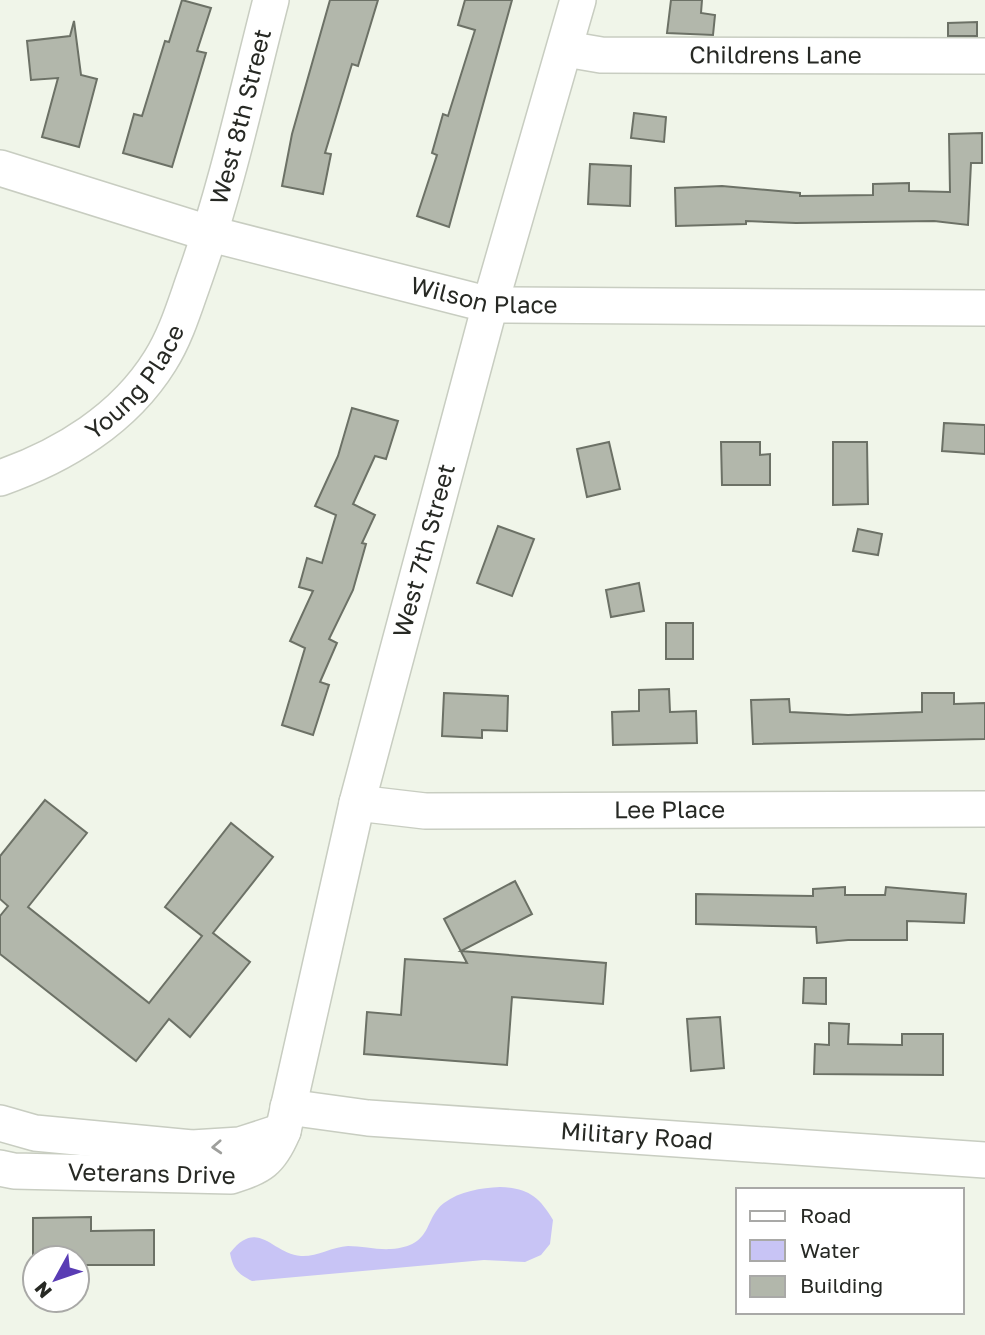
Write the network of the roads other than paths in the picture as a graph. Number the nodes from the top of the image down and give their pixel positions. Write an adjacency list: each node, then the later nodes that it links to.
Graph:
1 (271, 0): 6 (street, West 8th Street)
2 (578, 0): 3 (street, West 7th Street)
3 (566, 49): 4 (street, Childrens Lane); 7 (street, West 7th Street)
4 (985, 56)
5 (0, 169): 6 (street, Wilson Place)
6 (211, 234): 7 (street, Wilson Place); 9 (street, Young Place)
7 (490, 305): 8 (street, Wilson Place); 10 (street, West 7th Street)
8 (985, 308)
9 (0, 478)
10 (357, 803): 11 (street, Lee Place); 13 (street, West 7th Street)
11 (985, 809)
12 (0, 1116): 15 (street, Veterans Drive)
13 (286, 1119): 15 (street, Veterans Drive, one-way to 15); 16 (street, Military Road); 17 (street, Veterans Drive)
14 (0, 1123): 15 (street, Veterans Drive)
15 (35, 1133)
16 (985, 1160)
17 (0, 1168)

